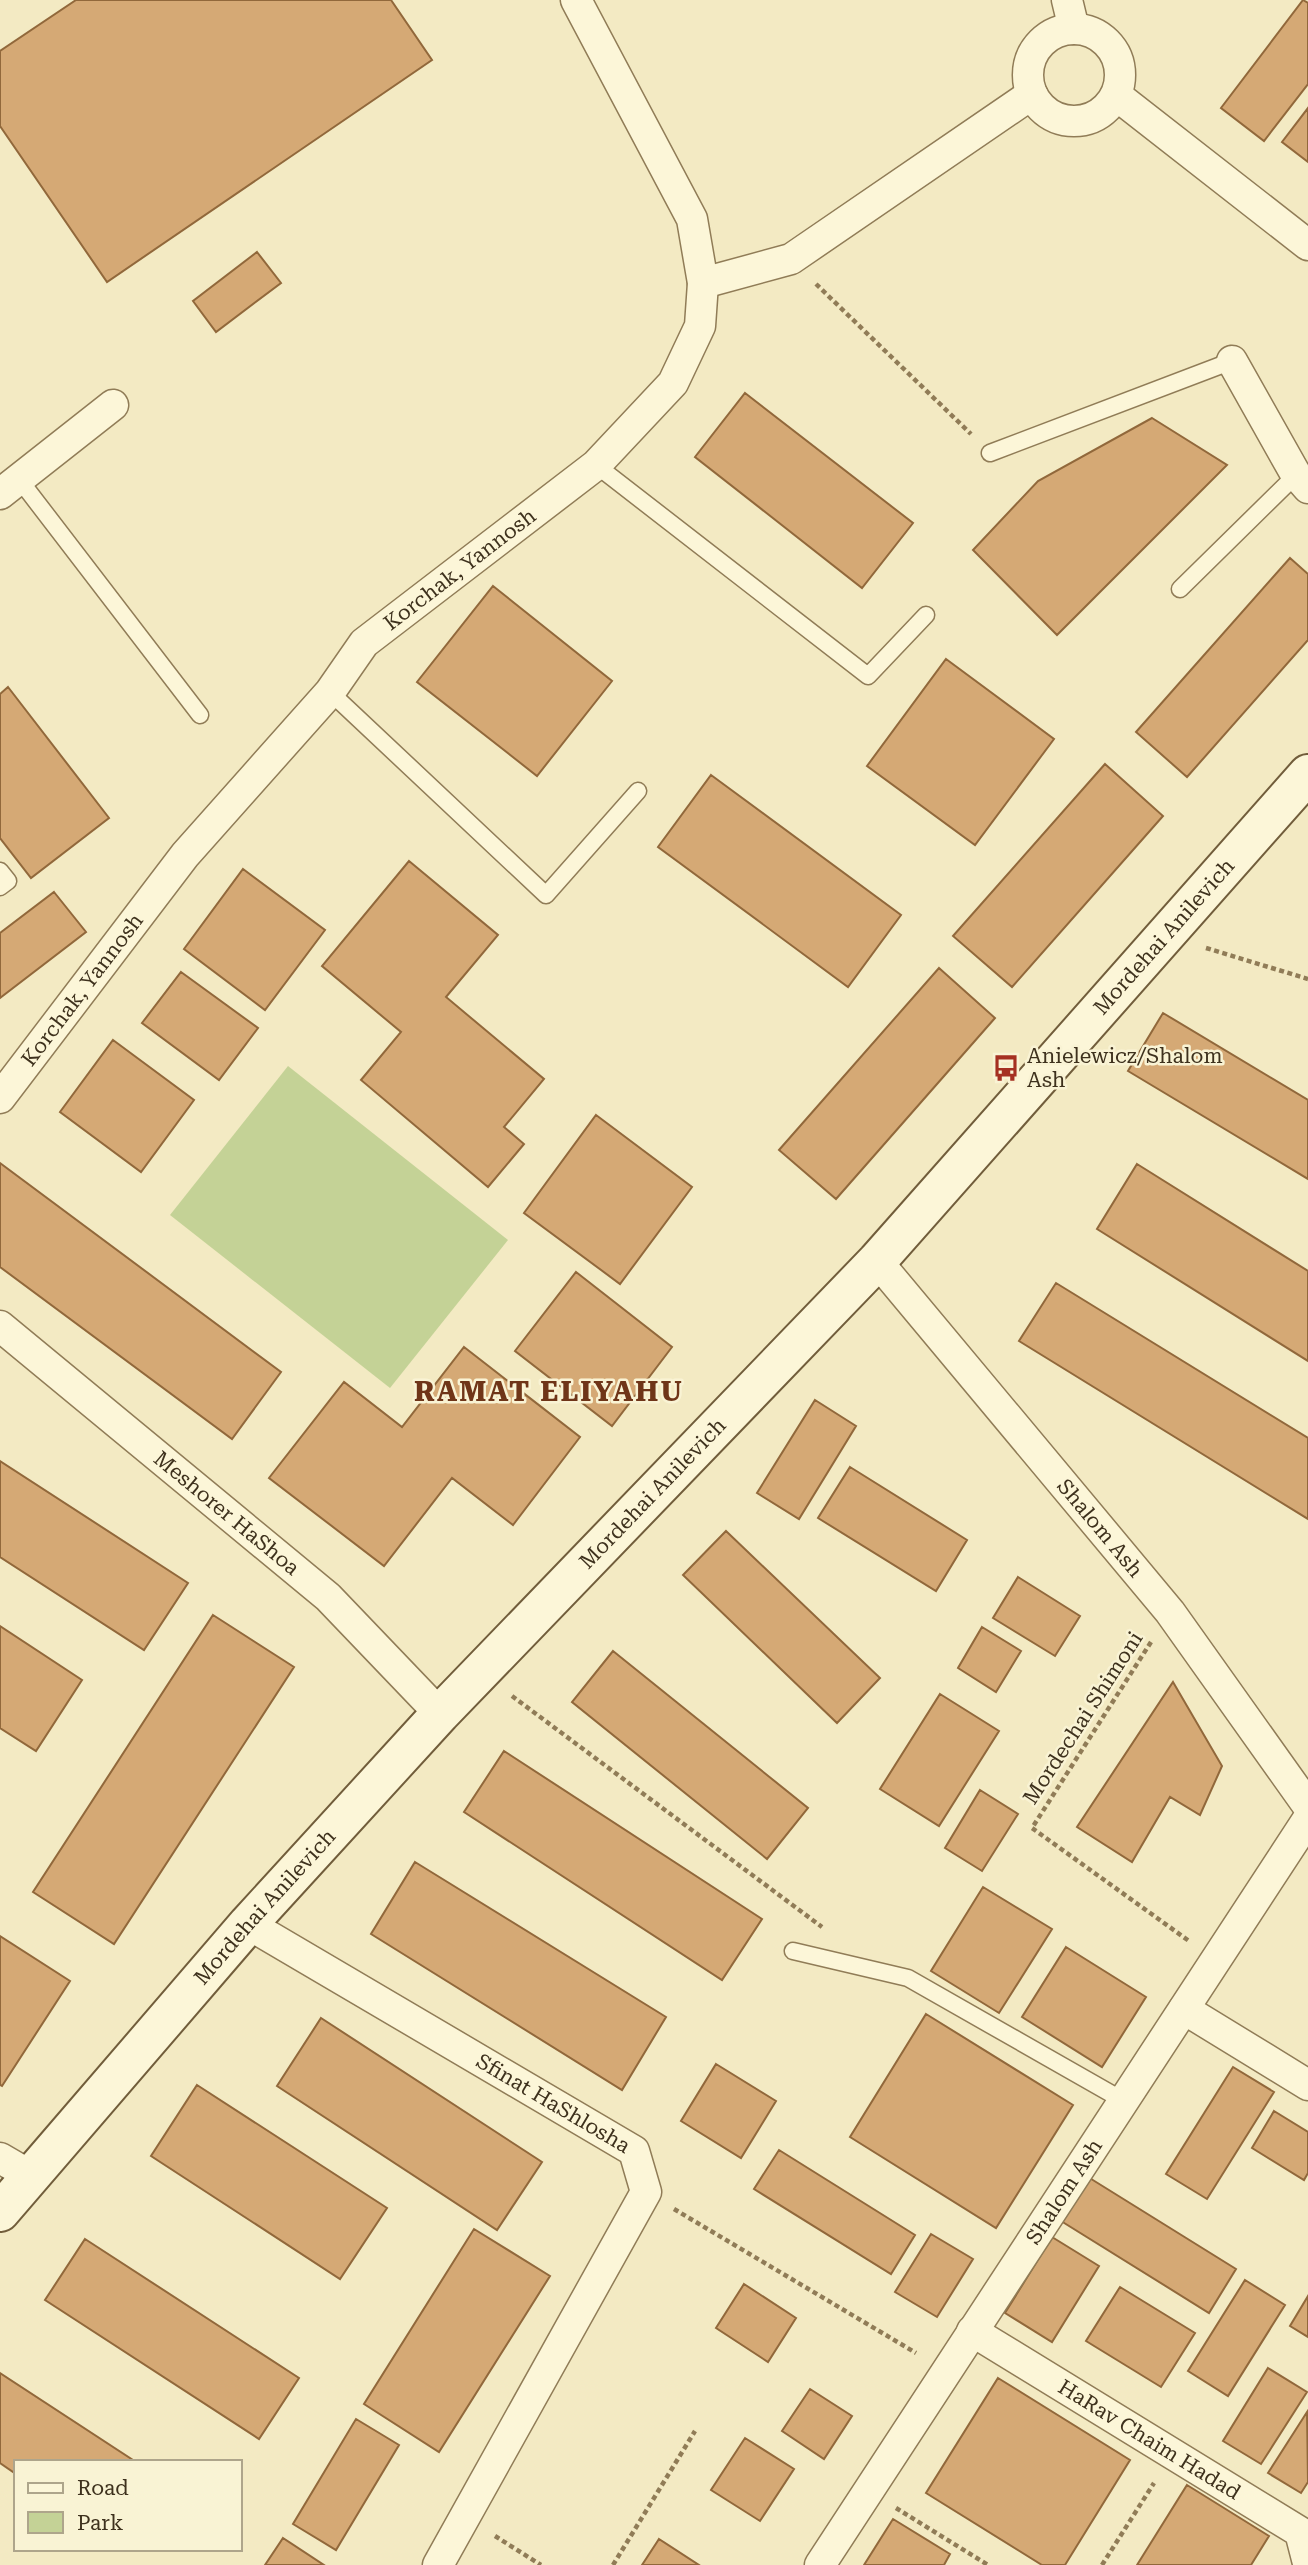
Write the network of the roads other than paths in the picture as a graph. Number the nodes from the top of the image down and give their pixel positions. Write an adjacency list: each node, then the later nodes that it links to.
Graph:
1 (576, 0): 7 (street, Korchak, Yannosh)
2 (1067, 0): 3 (street)
3 (1074, 29): 4 (street); 5 (street)
4 (1032, 94): 5 (street); 7 (street)
5 (1116, 95): 6 (street)
6 (1308, 245)
7 (703, 283): 11 (street, Korchak, Yannosh)
8 (1232, 361): 10 (lane); 12 (street)
9 (113, 405): 13 (street)
10 (990, 453)
11 (596, 465): 15 (lane); 16 (street, Korchak, Yannosh)
12 (1304, 477): 14 (lane)
13 (9, 486): 17 (lane)
14 (1180, 589)
15 (926, 615)
16 (330, 692): 19 (lane); 22 (street, Korchak, Yannosh)
17 (200, 715)
18 (1308, 774): 23 (street, Mordehai Anilevich)
19 (638, 791)
20 (0, 871): 21 (lane)
21 (0, 887)
22 (0, 1098)
23 (877, 1261): 25 (street, Mordehai Anilevich); 26 (street, Shalom Ash)
24 (0, 1326): 25 (street, Meshorer HaShoa)
25 (440, 1714): 28 (street, Mordehai Anilevich)
26 (1308, 1806)
27 (1308, 1819): 30 (street, Shalom Ash)
28 (247, 1924): 33 (street, Mordehai Anilevich); 37 (street, Sfinat HaShlosha)
29 (793, 1951): 32 (lane)
30 (1184, 2009): 31 (street); 32 (street, Shalom Ash)
31 (1308, 2085)
32 (1124, 2101): 35 (street, Shalom Ash)
33 (15, 2167): 34 (street, Mordehai Anilevich)
34 (0, 2212)
35 (972, 2331): 36 (street, HaRav Chaim Hadad); 38 (street, Shalom Ash)
36 (1308, 2563)
37 (438, 2565)
38 (820, 2565)

